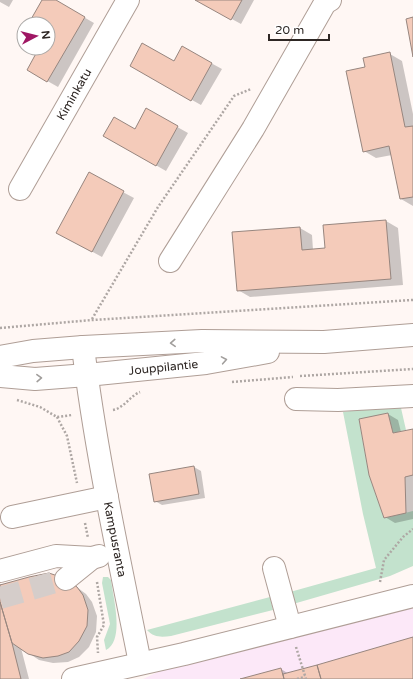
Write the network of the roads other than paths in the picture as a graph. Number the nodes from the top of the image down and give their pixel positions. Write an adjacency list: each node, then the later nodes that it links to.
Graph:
1 (128, 0): 3 (main road, Kiminkatu)
2 (330, 0): 4 (main road)
3 (20, 189)
4 (170, 261)
5 (413, 335): 6 (main road, Jouppilantie)
6 (324, 342): 7 (main road, Jouppilantie, one-way to 7); 9 (main road, Jouppilantie, one-way to 6)
7 (83, 347): 8 (main road, Jouppilantie); 9 (main road, Kampusranta)
8 (0, 357)
9 (86, 375): 10 (main road, Jouppilantie, one-way to 9); 13 (main road, Kampusranta)
10 (0, 376)
11 (413, 396): 12 (main road)
12 (296, 399)
13 (107, 497): 14 (main road); 15 (main road, Kampusranta)
14 (12, 517)
15 (117, 551): 16 (main road); 22 (main road, Kampusranta)
16 (92, 558): 18 (main road); 19 (main road)
17 (274, 568): 21 (main road)
18 (0, 571)
19 (66, 578)
20 (413, 596): 21 (main road)
21 (293, 636): 22 (main road)
22 (140, 663): 23 (main road)
23 (79, 678)

